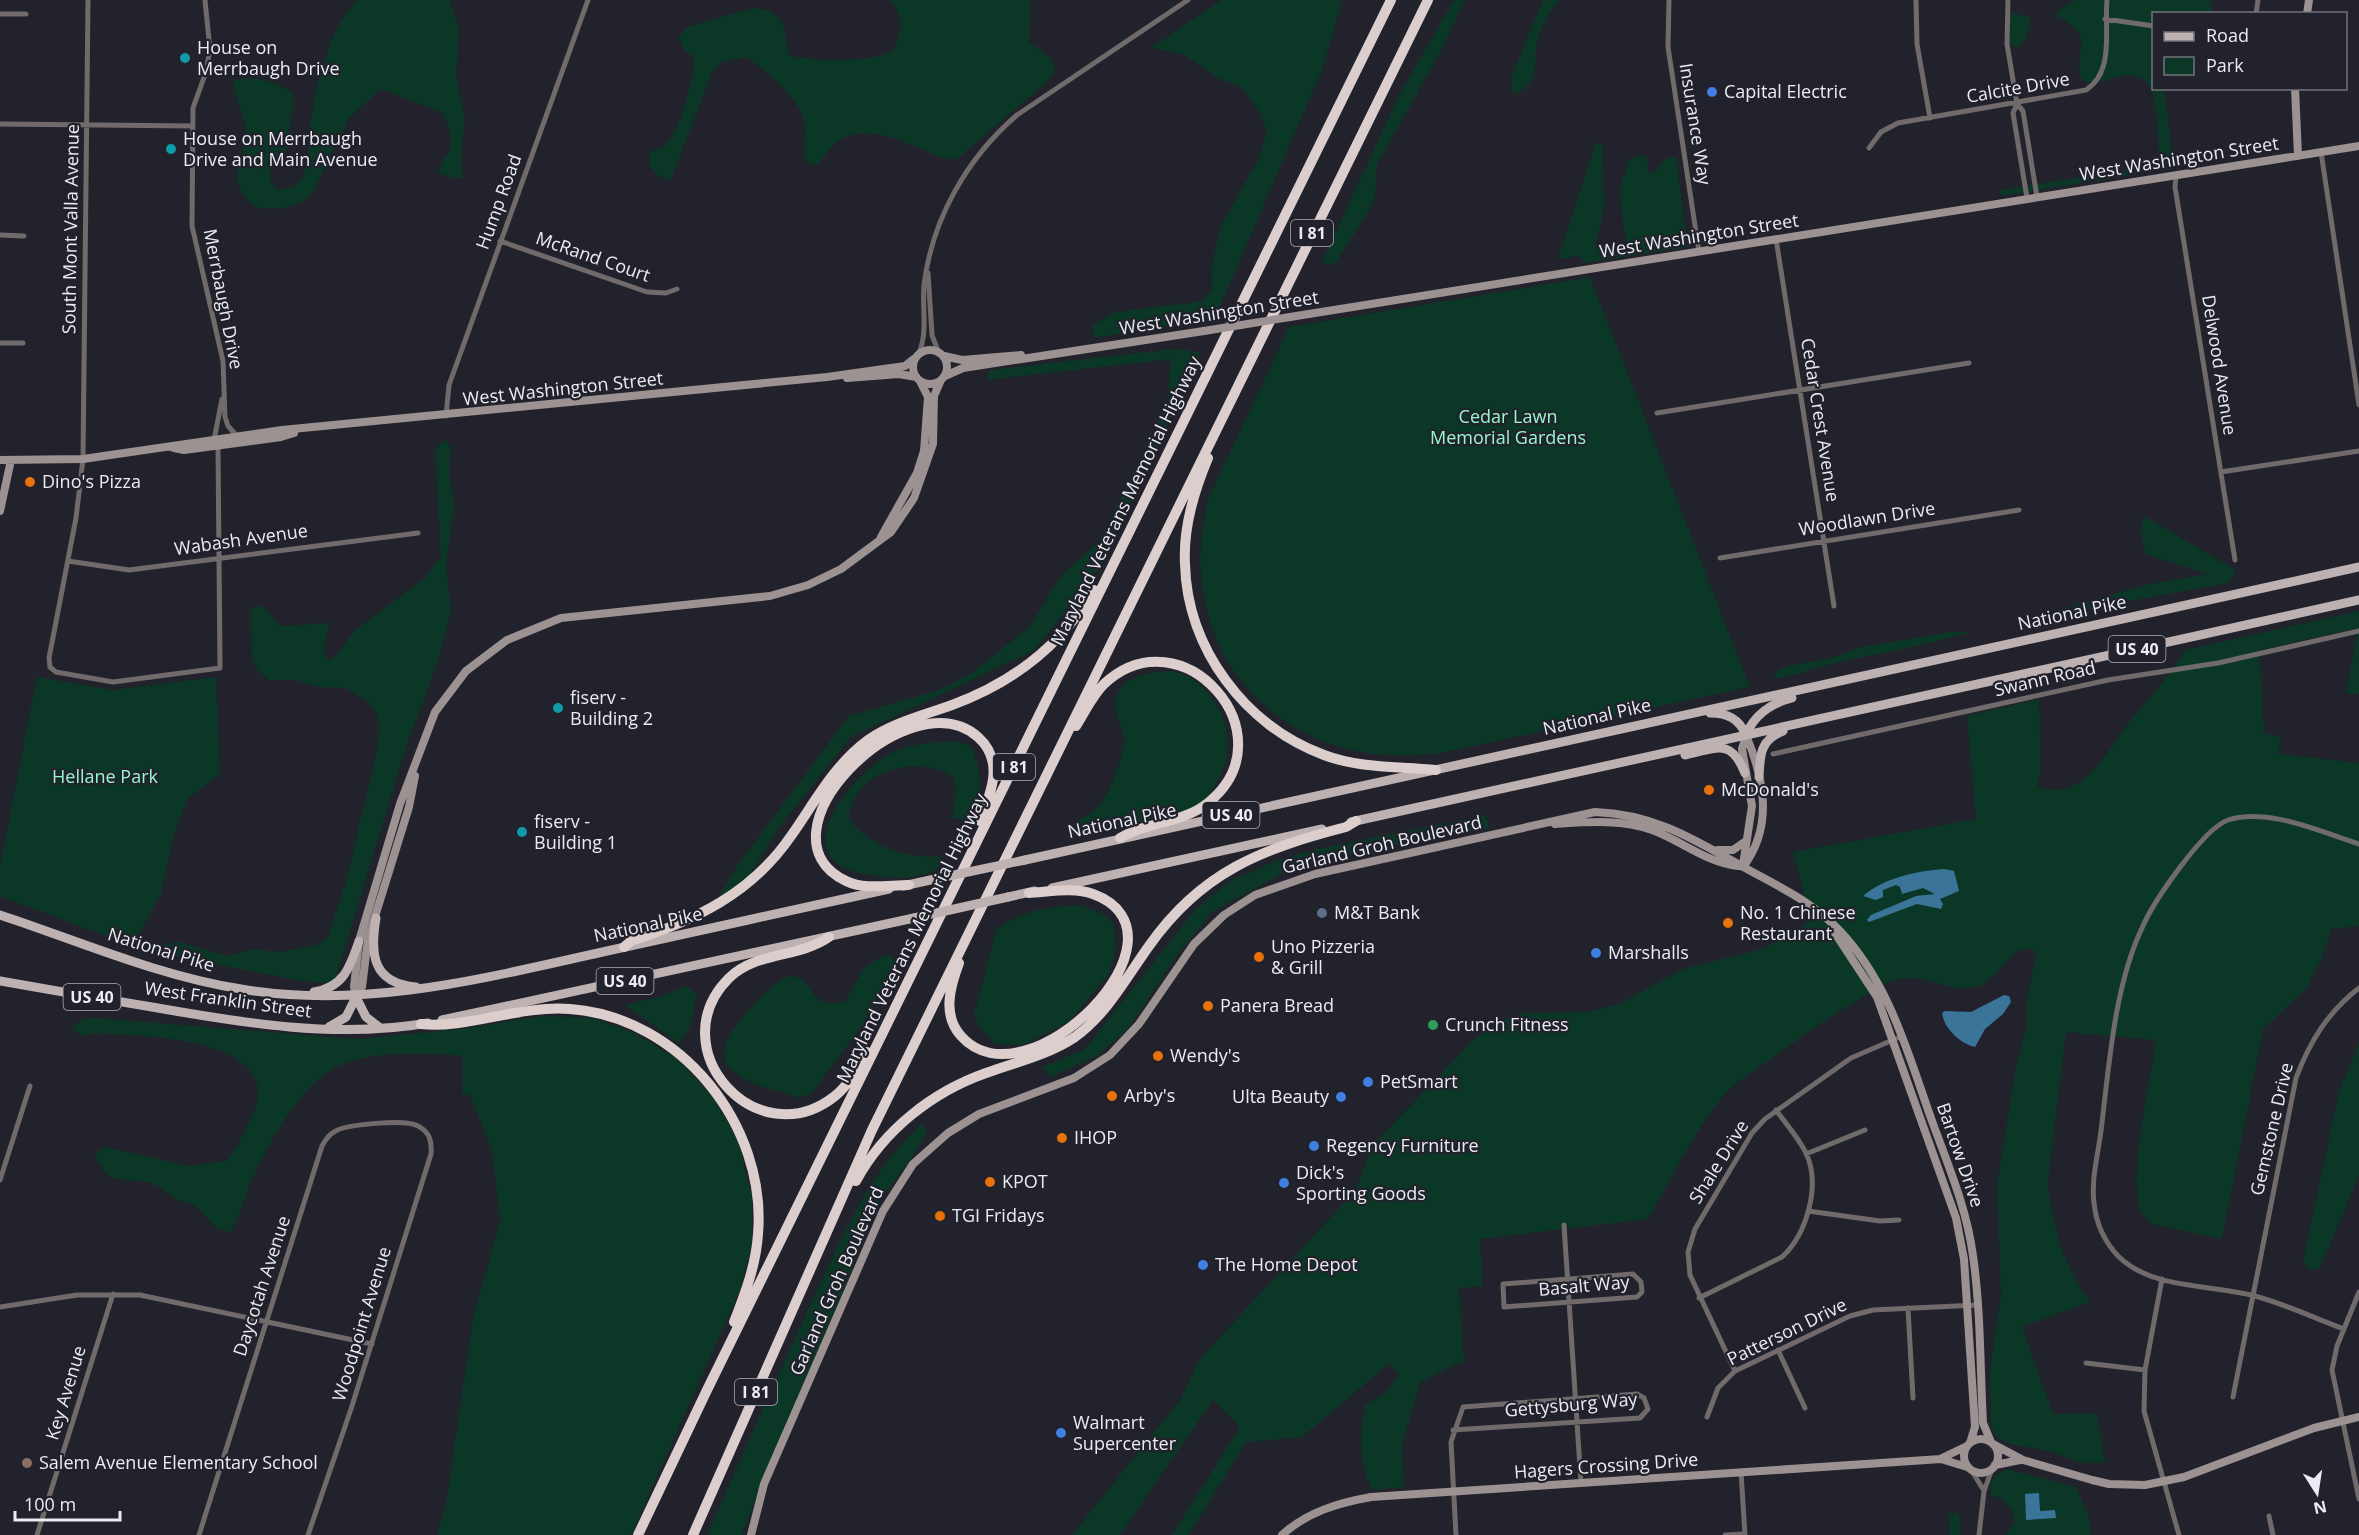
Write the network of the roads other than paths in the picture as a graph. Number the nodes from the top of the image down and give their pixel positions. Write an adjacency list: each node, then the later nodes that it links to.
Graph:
1 (88, 0): 19 (street, South Mont Valla Avenue)
2 (205, 0): 20 (street, Merrbaugh Drive)
3 (588, 0): 31 (street, Hump Road)
4 (1188, 0): 33 (street)
5 (1390, 0): 60 (highway, Maryland Veterans Memorial Highway / I 81)
6 (1428, 0): 35 (highway, I 81)
7 (1669, 0): 32 (street, Insurance Way)
8 (1916, 0): 17 (street)
9 (2008, 0): 16 (street)
10 (2107, 0): 13 (street, Calcite Drive)
11 (0, 14): 12 (street)
12 (26, 14)
13 (2105, 19): 14 (street); 16 (street, Calcite Drive)
14 (2152, 26)
15 (2295, 90): 24 (street)
16 (2017, 104): 17 (street, Calcite Drive); 26 (street); 27 (street)
17 (1930, 118): 22 (street, Calcite Drive)
18 (0, 124): 19 (street)
19 (87, 125): 20 (street); 54 (street, South Mont Valla Avenue)
20 (193, 126): 46 (street, Merrbaugh Drive)
21 (2359, 146): 23 (street, West Washington Street)
22 (1869, 148)
23 (2321, 152): 24 (street, West Washington Street); 47 (street)
24 (2298, 156): 25 (street, West Washington Street)
25 (2176, 175): 26 (street, West Washington Street); 57 (street, Delwood Avenue)
26 (2037, 197): 27 (street, West Washington Street)
27 (2027, 198): 30 (street, West Washington Street)
28 (0, 235): 29 (street)
29 (24, 236)
30 (1776, 239): 32 (street, West Washington Street); 45 (street, Cedar Crest Avenue)
31 (500, 241): 34 (street, McRand Court); 49 (street, Hump Road)
32 (1699, 252): 39 (street, West Washington Street, bridge)
33 (928, 273): 38 (street); 40 (street)
34 (677, 289)
35 (1260, 339): 79 (highway); 83 (highway, I 81)
36 (0, 343): 37 (street)
37 (23, 343)
38 (941, 353): 39 (street, West Washington Street); 40 (street); 43 (street)
39 (1043, 355): 43 (street, West Washington Street)
40 (917, 356): 42 (street, West Washington Street); 44 (street)
41 (1969, 363): 45 (street)
42 (827, 377): 44 (street, West Washington Street); 49 (street, West Washington Street)
43 (943, 378): 44 (street); 62 (street)
44 (918, 379): 62 (street)
45 (1800, 390): 48 (street); 63 (street, Cedar Crest Avenue)
46 (224, 392): 51 (street, Merrbaugh Drive); 52 (street, Merrbaugh Drive)
47 (2359, 405)
48 (1657, 413)
49 (446, 416): 50 (street, West Washington Street)
50 (301, 430): 51 (street, West Washington Street); 52 (street, West Washington Street)
51 (237, 436): 52 (street, West Washington Street)
52 (216, 443): 54 (street, West Washington Street); 64 (street, Merrbaugh Drive)
53 (2359, 451): 57 (street)
54 (83, 459): 56 (street, West Washington Street); 67 (street, South Mont Valla Avenue)
55 (0, 460): 56 (street, West Washington Street)
56 (11, 460): 59 (street)
57 (2221, 472): 66 (street, Delwood Avenue)
58 (2019, 510): 63 (street, Woodlawn Drive)
59 (0, 511)
60 (1135, 520): 94 (highway, Maryland Veterans Memorial Highway / I 81); 100 (highway)
61 (418, 533): 64 (street, Wabash Avenue)
62 (882, 537): 78 (street)
63 (1824, 541): 65 (street, Woodlawn Drive); 70 (street, Cedar Crest Avenue)
64 (218, 558): 67 (street, Wabash Avenue); 72 (street, Merrbaugh Drive)
65 (1720, 558)
66 (2235, 560)
67 (68, 561): 72 (street, South Mont Valla Avenue)
68 (2359, 567): 73 (main road, National Pike / US 40)
69 (2359, 600): 75 (main road, US 40)
70 (1834, 606)
71 (2359, 631): 77 (street, Swann Road)
72 (50, 667)
73 (1877, 673): 74 (main road, National Pike / US 40); 76 (main road)
74 (1696, 712): 76 (main road); 79 (main road, National Pike / US 40)
75 (1803, 722): 76 (main road, US 40); 81 (main road)
76 (1746, 735): 80 (street); 81 (street); 82 (main road, US 40)
77 (1773, 754)
78 (418, 757): 97 (street); 99 (street)
79 (1436, 770): 86 (main road, National Pike / US 40)
80 (1745, 773): 82 (main road); 87 (street)
81 (1758, 777): 90 (street)
82 (1530, 783): 84 (main road, US 40)
83 (1023, 820): 86 (highway); 91 (highway, I 81)
84 (1356, 821): 93 (main road, US 40); 121 (highway)
85 (1542, 824): 89 (street, Garland Groh Boulevard); 90 (street, Garland Groh Boulevard); 169 (street, Garland Groh Boulevard)
86 (1120, 838): 92 (main road, National Pike / US 40, bridge)
87 (1746, 841): 89 (street); 90 (street)
88 (2359, 844): 123 (street)
89 (1713, 849): 90 (street, Garland Groh Boulevard)
90 (1743, 867): 95 (street, Bartow Drive)
91 (991, 884): 93 (highway); 121 (highway, I 81)
92 (909, 885): 94 (highway); 100 (main road, National Pike / US 40)
93 (1029, 893): 98 (main road, US 40, bridge)
94 (948, 901): 101 (highway, Maryland Veterans Memorial Highway / I 81)
95 (1815, 907): 110 (street, Bartow Drive); 111 (street, Bartow Drive)
96 (0, 915): 105 (main road, National Pike / US 40)
97 (376, 918): 103 (main road); 106 (street)
98 (829, 937): 101 (highway); 107 (main road, US 40)
99 (359, 941): 105 (main road); 106 (street)
100 (624, 947): 103 (main road, National Pike / US 40)
101 (912, 974): 140 (highway, Maryland Veterans Memorial Highway / I 81)
102 (0, 981): 109 (main road, West Franklin Street / US 40)
103 (461, 984): 106 (main road, National Pike / US 40)
104 (2359, 988): 126 (street, Gemstone Drive)
105 (294, 995): 106 (main road, National Pike / US 40)
106 (356, 997): 108 (main road); 109 (main road)
107 (421, 1024): 108 (main road, US 40); 140 (highway)
108 (381, 1028): 109 (main road, West Franklin Street / US 40)
109 (327, 1029)
110 (1902, 1036): 111 (street, Shale Drive); 130 (street, Bartow Drive)
111 (1893, 1040): 113 (street, Shale Drive); 129 (street, Bartow Drive)
112 (30, 1086): 117 (street)
113 (1776, 1110): 116 (street); 127 (street, Shale Drive)
114 (418, 1125): 133 (street, Daycotah Avenue); 135 (street, Woodpoint Avenue)
115 (1865, 1130): 116 (street)
116 (1806, 1154): 118 (street)
117 (0, 1180)
118 (1808, 1211): 119 (street); 127 (street)
119 (1899, 1220)
120 (1564, 1226): 122 (street)
121 (818, 1250): 168 (highway, I 81)
122 (1568, 1278): 128 (street); 128 (street, Basalt Way); 128 (street, Basalt Way)
123 (2162, 1279): 126 (street); 138 (street)
124 (2359, 1292): 134 (street)
125 (113, 1294): 131 (street); 133 (street); 164 (street, Key Avenue)
126 (2253, 1296): 134 (street); 141 (street, Gemstone Drive)
127 (1699, 1298): 139 (street, Shale Drive)
128 (1569, 1303): 142 (street)
129 (1967, 1305): 130 (street, Patterson Drive); 132 (street, Patterson Drive); 151 (street, Bartow Drive)
130 (1977, 1305): 150 (street, Bartow Drive)
131 (0, 1307)
132 (1908, 1308): 136 (street, Patterson Drive); 143 (street)
133 (266, 1321): 135 (street); 165 (street, Daycotah Avenue)
134 (2344, 1329): 147 (street)
135 (372, 1344): 166 (street, Woodpoint Avenue)
136 (1778, 1350): 139 (street, Patterson Drive); 144 (street)
137 (2086, 1363): 138 (street)
138 (2145, 1370): 157 (street)
139 (1735, 1371): 145 (street, Patterson Drive)
140 (707, 1390): 167 (highway, Maryland Veterans Memorial Highway / I 81)
141 (2233, 1397)
142 (1576, 1398): 148 (street); 148 (street, Gettysburg Way); 149 (street, Gettysburg Way)
143 (1913, 1398)
144 (1805, 1408)
145 (1707, 1417)
146 (2359, 1417): 147 (street)
147 (2341, 1420): 157 (street); 161 (street)
148 (1578, 1422): 149 (street, Gettysburg Way); 158 (street)
149 (1453, 1430): 160 (street, Gettysburg Way)
150 (1992, 1443): 151 (street); 153 (street); 154 (street)
151 (1969, 1444): 152 (street, Hagers Crossing Drive); 155 (street)
152 (1941, 1459): 155 (street, Hagers Crossing Drive); 156 (street, Hagers Crossing Drive)
153 (2023, 1460): 154 (street); 157 (street)
154 (1994, 1467): 155 (street); 159 (street)
155 (1969, 1468): 159 (street)
156 (1741, 1472): 158 (street, Hagers Crossing Drive); 163 (street)
157 (2163, 1482): 174 (street)
158 (1581, 1483): 160 (street, Hagers Crossing Drive)
159 (1983, 1491): 173 (street)
160 (1453, 1492): 170 (street, Hagers Crossing Drive); 171 (street, Gettysburg Way)
161 (2359, 1499)
162 (2269, 1516): 175 (street)
163 (1745, 1534): 172 (street)
164 (37, 1535)
165 (199, 1535)
166 (308, 1535)
167 (638, 1535)
168 (693, 1535)
169 (751, 1535)
170 (1282, 1535)
171 (1456, 1535)
172 (1725, 1535)
173 (1979, 1535)
174 (2179, 1535)
175 (2273, 1535)

